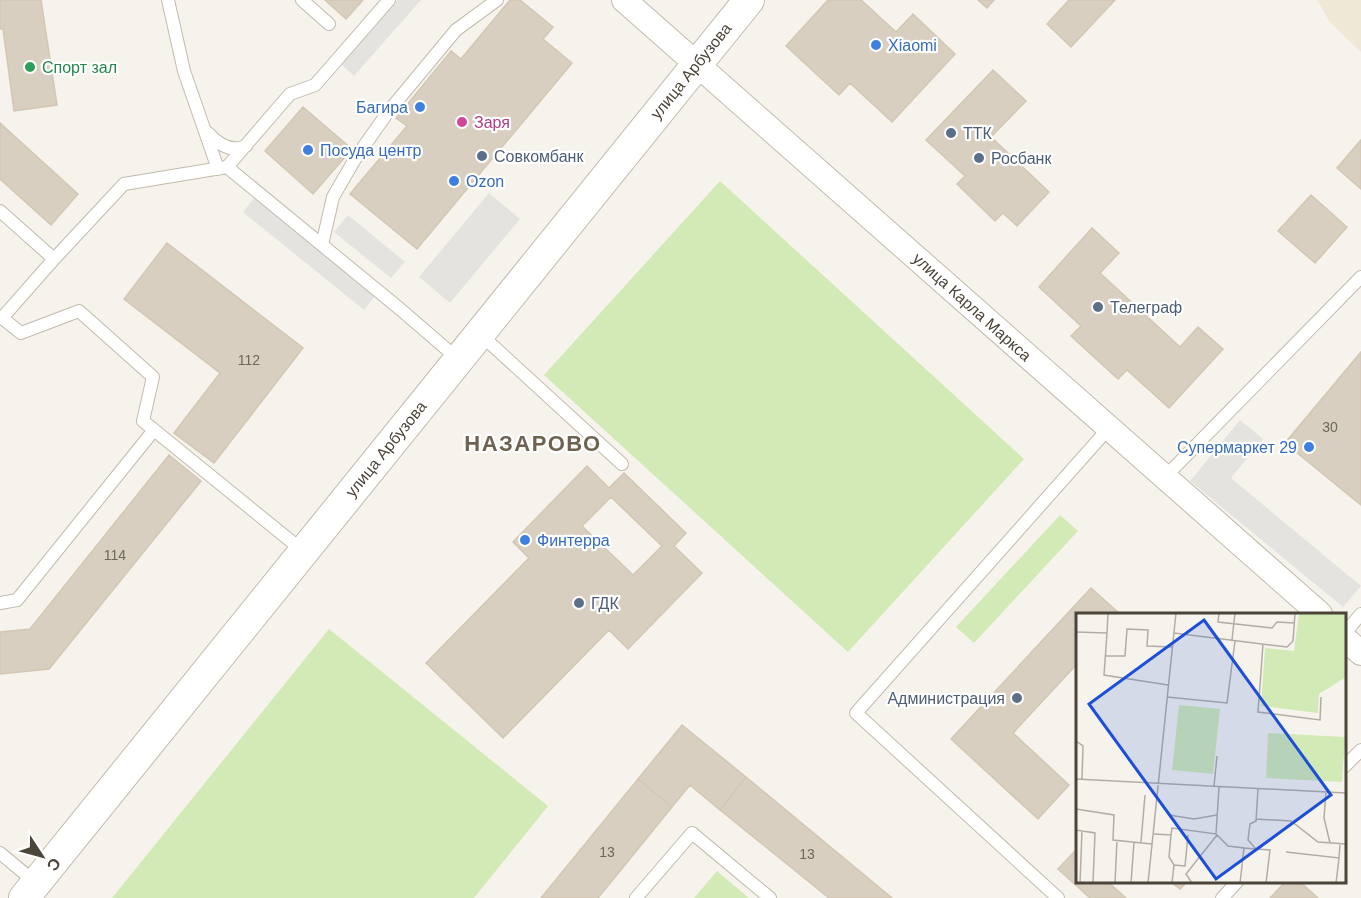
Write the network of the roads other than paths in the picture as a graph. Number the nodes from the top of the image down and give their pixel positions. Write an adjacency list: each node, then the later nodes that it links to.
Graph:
1 (168, 0): 9 (lane)
2 (302, 0): 7 (lane)
3 (389, 0): 10 (lane)
4 (498, 0): 13 (lane)
5 (624, 0): 8 (street, улица Карла Маркса)
6 (749, 0): 8 (street, улица Арбузова)
7 (329, 24)
8 (697, 64): 17 (street, улица Арбузова); 19 (street, улица Карла Маркса)
9 (207, 132): 10 (lane); 11 (lane)
10 (246, 146): 11 (lane)
11 (223, 168): 13 (lane); 14 (lane)
12 (0, 211): 14 (lane)
13 (322, 244): 18 (lane)
14 (54, 259): 16 (lane)
15 (1361, 277): 22 (lane)
16 (1, 320): 20 (lane)
17 (479, 333): 18 (street, улица Арбузова); 21 (lane)
18 (458, 359): 23 (street, улица Арбузова)
19 (1108, 429): 22 (street, улица Карла Маркса); 37 (lane)
20 (154, 430): 23 (lane); 24 (lane)
21 (622, 464)
22 (1164, 478): 25 (street, улица Карла Маркса)
23 (303, 551): 34 (street, улица Арбузова)
24 (0, 603)
25 (1318, 613)
26 (1361, 614): 27 (lane)
27 (1346, 633)
28 (1346, 638): 29 (street)
29 (1361, 653)
30 (1361, 750): 31 (lane)
31 (1346, 765)
32 (0, 853): 34 (lane)
33 (1236, 883): 38 (lane)
34 (30, 891)
35 (636, 898): 36 (lane)
36 (770, 898)
37 (1058, 898)
38 (1222, 898)

